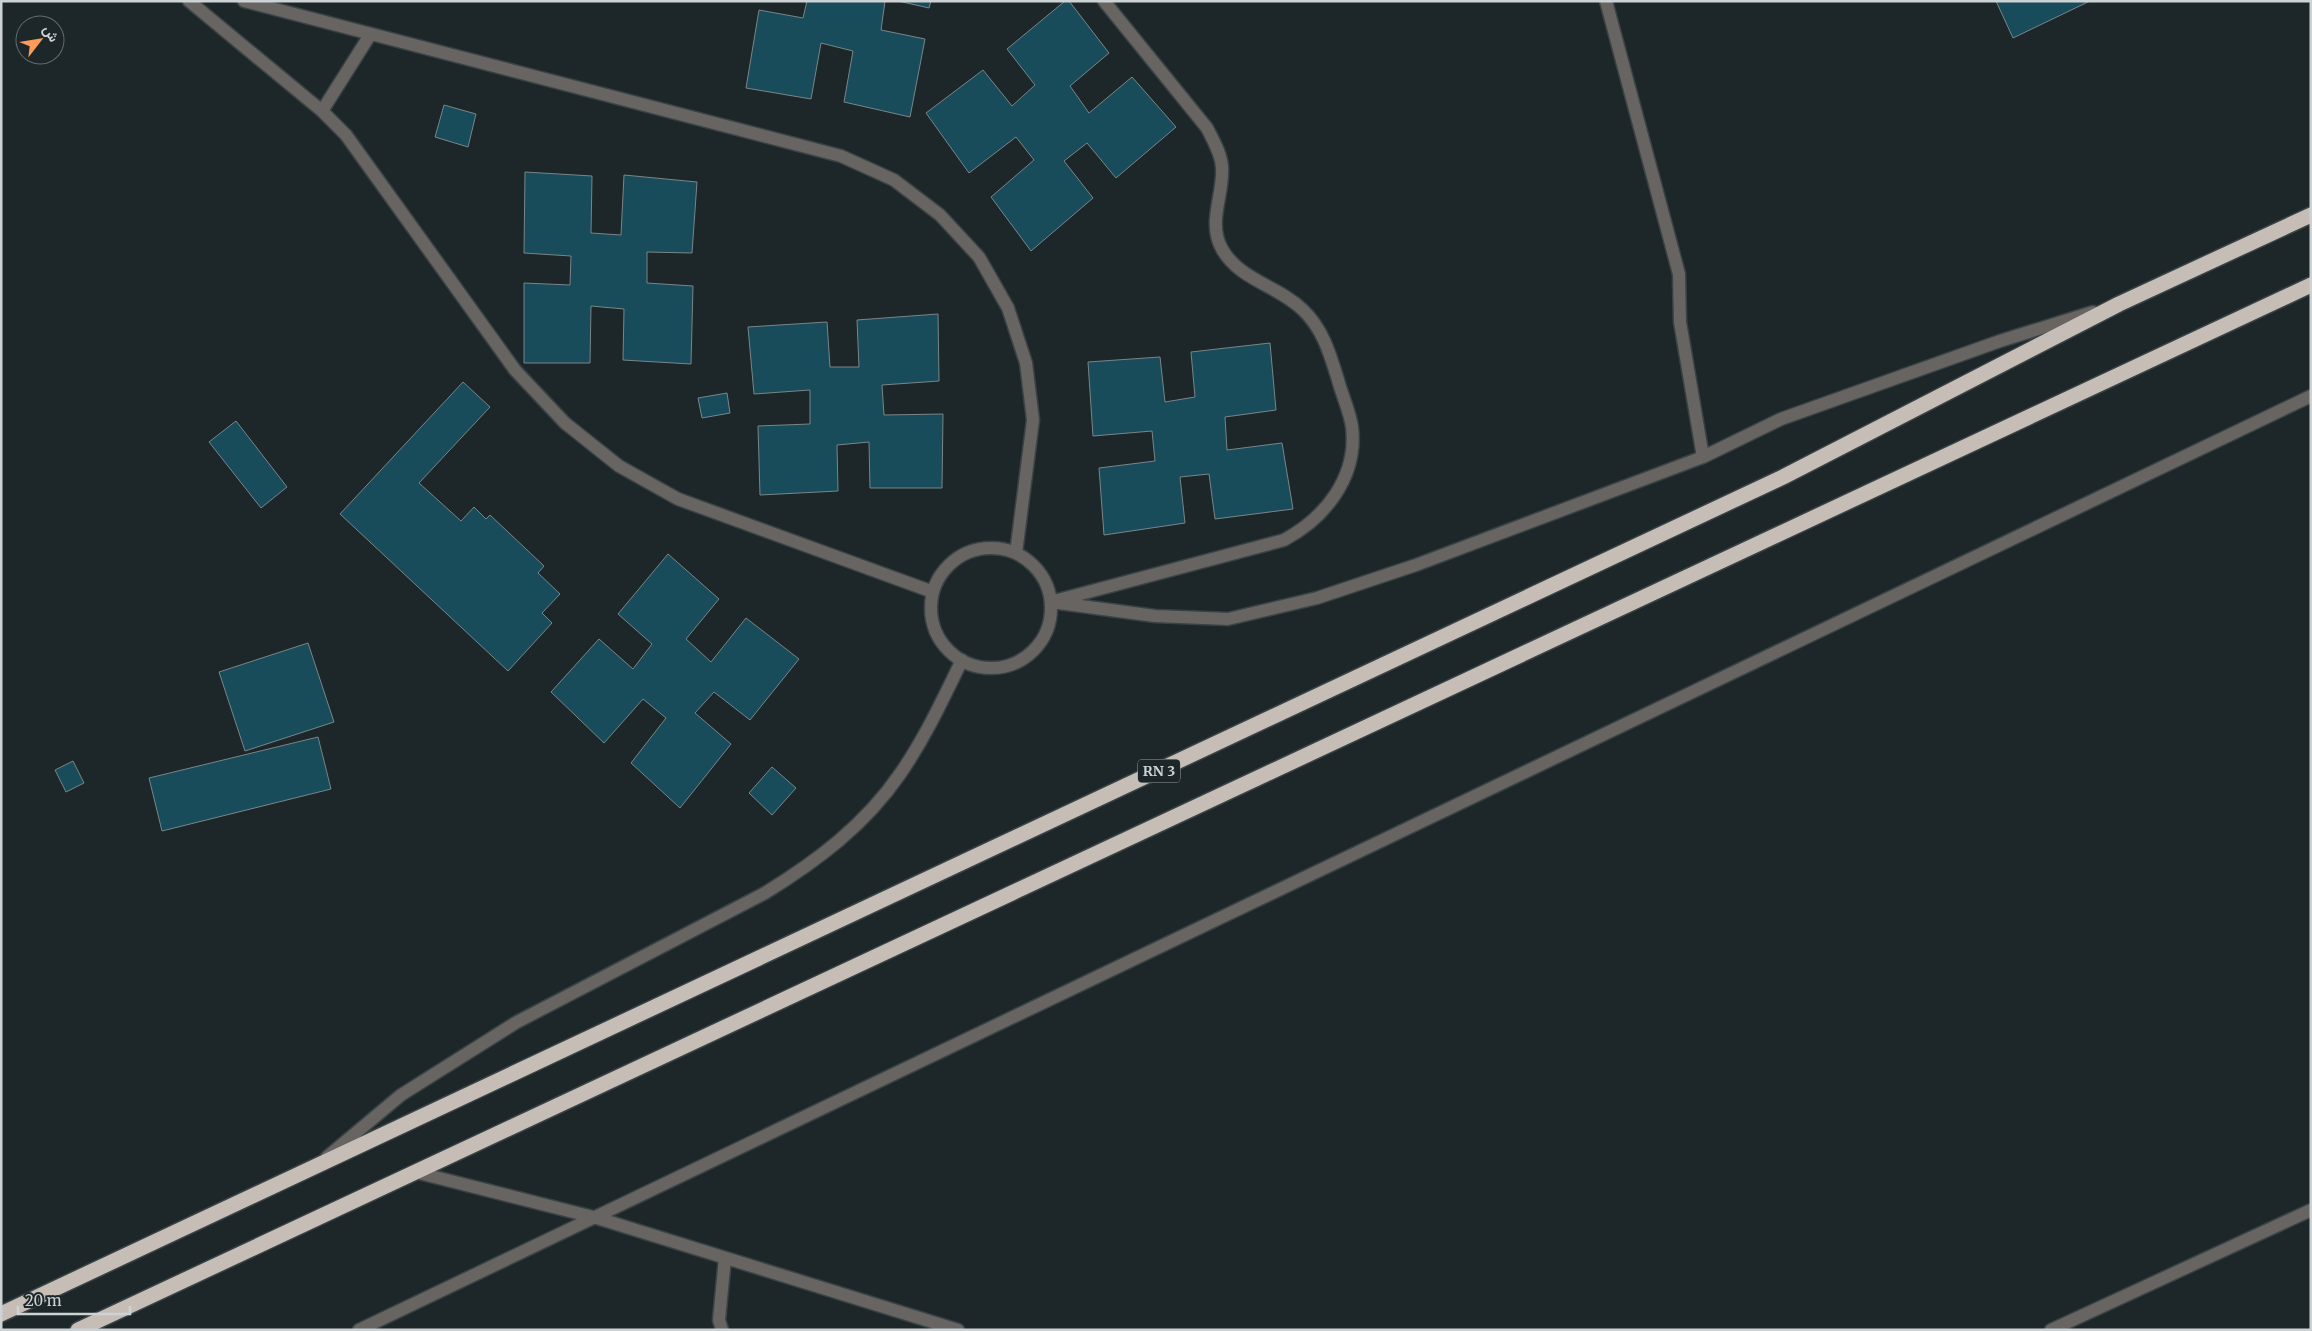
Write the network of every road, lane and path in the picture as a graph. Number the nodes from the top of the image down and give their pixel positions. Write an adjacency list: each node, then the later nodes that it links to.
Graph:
1 (189, 1): 6 (street)
2 (244, 1): 5 (street)
3 (1104, 1): 14 (street)
4 (1606, 1): 11 (street)
5 (370, 35): 6 (street); 12 (street)
6 (322, 111): 13 (street)
7 (2311, 215): 9 (highway, RN 3)
8 (2311, 285): 17 (highway)
9 (2119, 304): 11 (street); 16 (highway, RN 3)
10 (2311, 396): 19 (street)
11 (1703, 457): 14 (street)
12 (1016, 553): 13 (street); 14 (street)
13 (933, 592): 15 (street)
14 (1051, 602): 15 (street)
15 (962, 660): 16 (street)
16 (313, 1169): 21 (highway, RN 3)
17 (415, 1172): 19 (street); 22 (highway)
18 (2311, 1210): 26 (street)
19 (597, 1218): 20 (street); 23 (street)
20 (725, 1258): 24 (street); 25 (street)
21 (1, 1314)
22 (78, 1330)
23 (359, 1330)
24 (722, 1330)
25 (958, 1330)
26 (2051, 1330)

